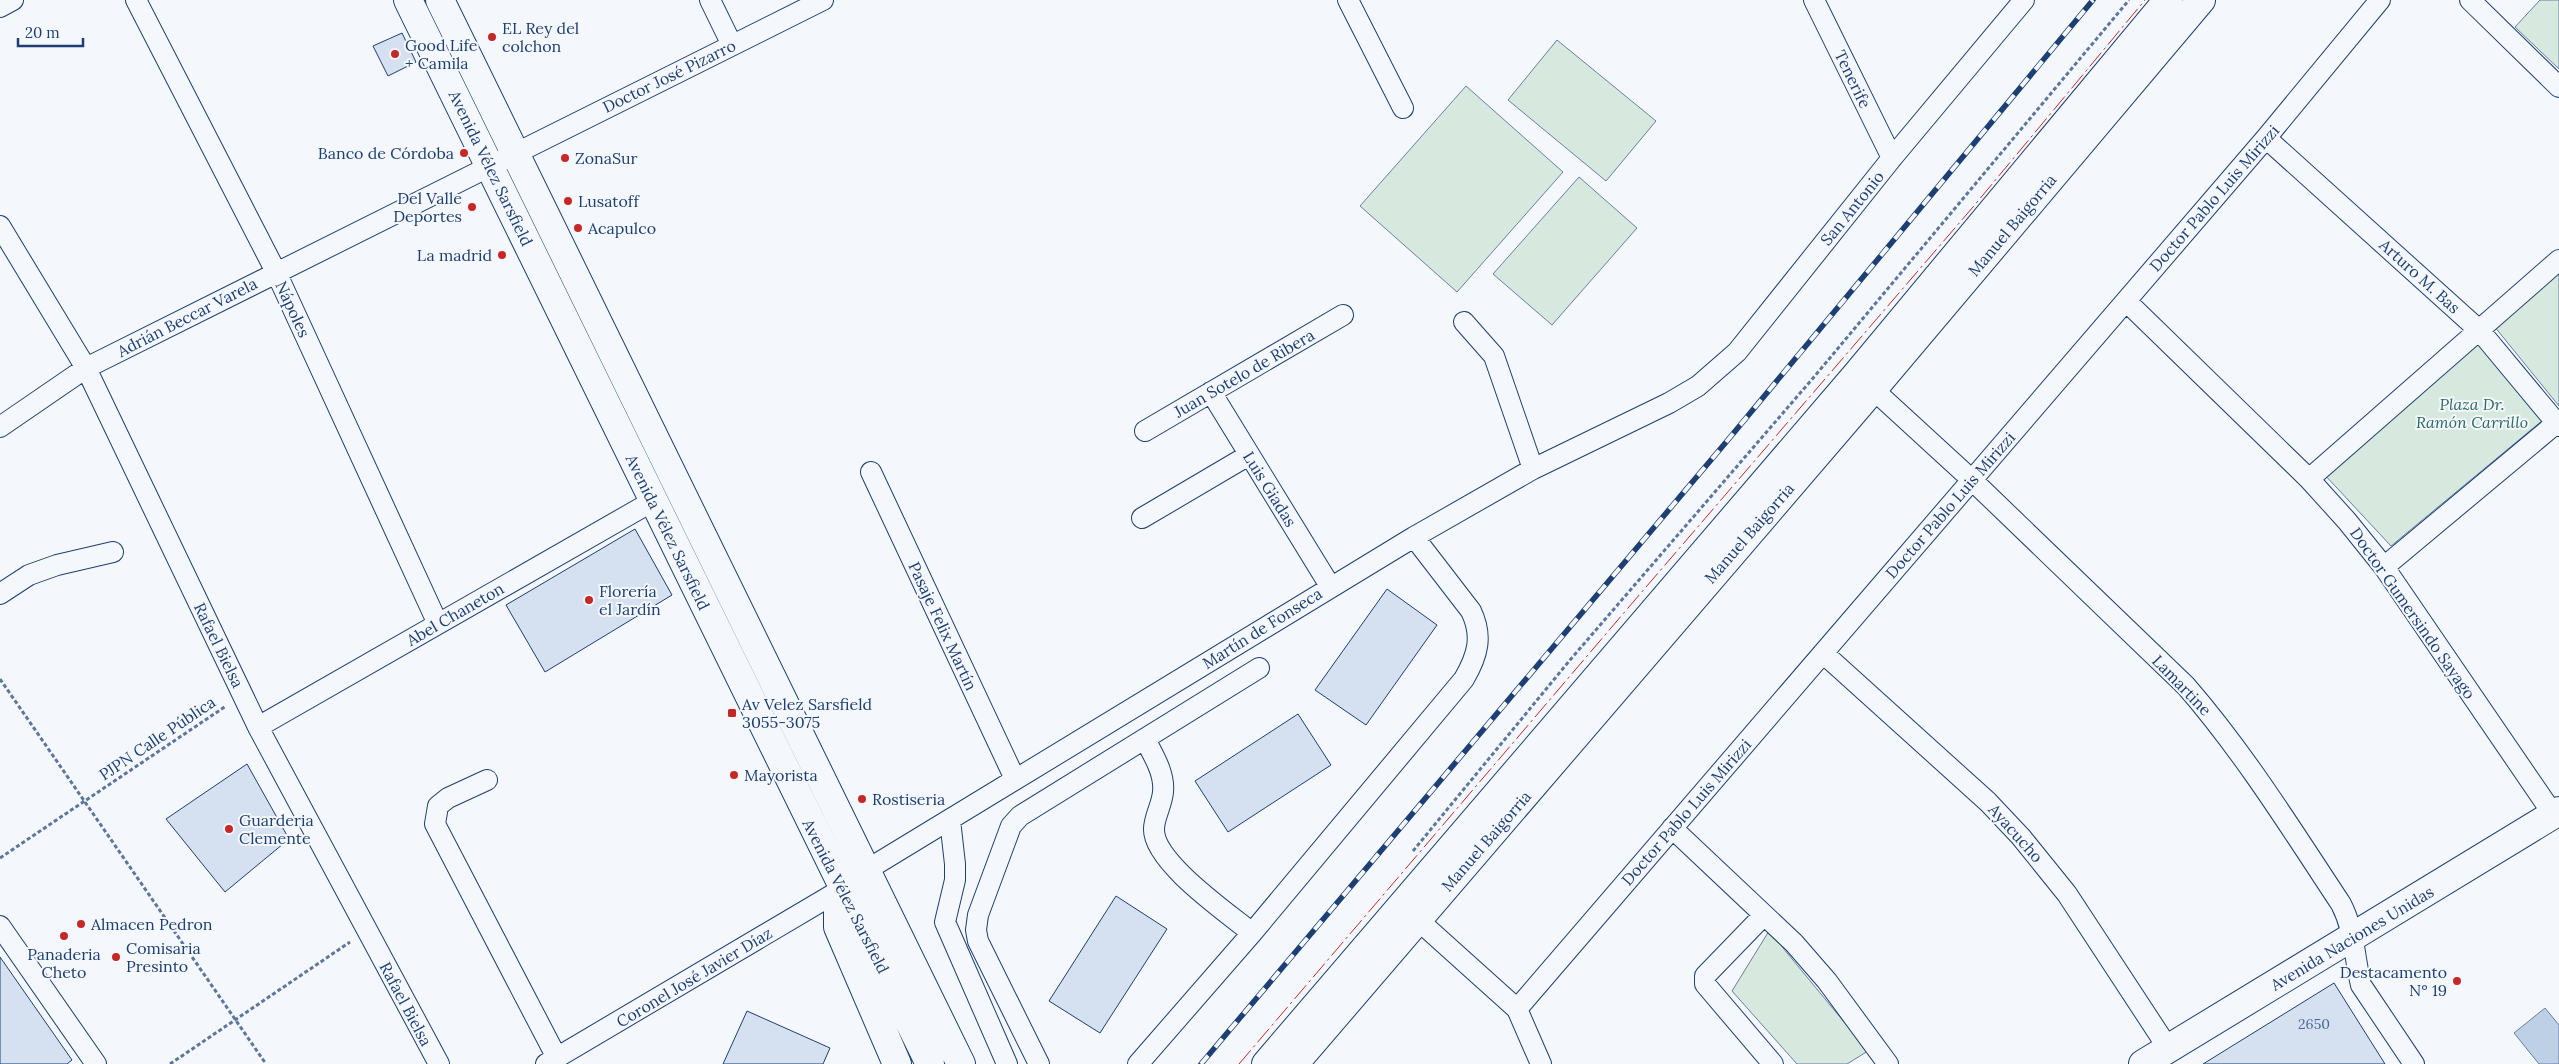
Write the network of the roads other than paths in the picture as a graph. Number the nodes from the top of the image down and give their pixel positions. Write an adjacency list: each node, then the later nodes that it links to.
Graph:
1 (13, 0): 14 (street)
2 (136, 0): 24 (street, Nápoles)
3 (408, 0): 21 (main road, Avenida Vélez Sarsfield)
4 (440, 0): 19 (main road, Avenida Vélez Sarsfield)
5 (710, 0): 15 (street)
6 (823, 0): 15 (street, Doctor José Pizarro)
7 (1348, 0): 17 (street)
8 (1814, 0): 20 (street, Tenerife)
9 (2024, 0): 20 (street, San Antonio)
10 (2168, 0): 30 (main road, Manuel Baigorria)
11 (2201, 0): 30 (main road, Manuel Baigorria)
12 (2380, 0): 18 (street, Doctor Pablo Luis Mirizzi)
13 (2470, 0): 16 (street)
14 (0, 7)
15 (732, 45): 19 (street, Doctor José Pizarro)
16 (2559, 87)
17 (1403, 108)
18 (2266, 138): 25 (street, Doctor Pablo Luis Mirizzi); 28 (street, Arturo M. Bas)
19 (515, 153): 21 (street, Adrián Beccar Varela); 58 (main road, Avenida Vélez Sarsfield)
20 (1892, 158): 32 (street, San Antonio)
21 (490, 165): 24 (street, Adrián Beccar Varela); 41 (main road, Avenida Vélez Sarsfield)
22 (0, 226): 29 (street, Rafael Bielsa)
23 (2559, 260): 28 (street)
24 (276, 272): 29 (street, Adrián Beccar Varela); 48 (street, Nápoles)
25 (2126, 301): 39 (street, Doctor Gumersindo Sayago); 40 (street, Doctor Pablo Luis Mirizzi)
26 (1343, 315): 31 (street, Juan Sotelo de Ribera)
27 (1464, 322): 37 (street)
28 (2480, 331): 33 (street, Arturo M. Bas); 39 (street)
29 (86, 368): 34 (street, Adrián Beccar Varela); 51 (street, Rafael Bielsa)
30 (1865, 382): 40 (street, Lamartine); 61 (main road, Manuel Baigorria); 76 (main road, Manuel Baigorria)
31 (1211, 392): 35 (street, Juan Sotelo de Ribera); 36 (street, Luis Giadas)
32 (1669, 403): 37 (street, Martín de Fonseca)
33 (2558, 424): 45 (street)
34 (0, 427)
35 (1145, 430)
36 (1249, 455): 42 (street); 46 (street, Luis Giadas)
37 (1534, 469): 43 (street, Martín de Fonseca)
38 (872, 472): 53 (street, Pasaje Felix Martín)
39 (2309, 479): 45 (street, Doctor Gumersindo Sayago)
40 (1972, 480): 49 (street, Doctor Pablo Luis Mirizzi); 64 (street, Lamartine)
41 (652, 501): 48 (street, Abel Chaneton); 59 (main road, Avenida Vélez Sarsfield)
42 (1142, 518)
43 (1414, 537): 46 (street, Martín de Fonseca); 63 (street)
44 (113, 552): 47 (street)
45 (2384, 567): 55 (street, Doctor Gumersindo Sayago)
46 (1330, 586): 53 (street, Martín de Fonseca)
47 (0, 594)
48 (438, 624): 51 (street, Abel Chaneton)
49 (1823, 653): 57 (street, Doctor Pablo Luis Mirizzi); 66 (street, Ayacucho)
50 (1260, 668): 52 (street)
51 (258, 727): 69 (street, Rafael Bielsa)
52 (1145, 739): 63 (street); 74 (street)
53 (1015, 779): 56 (street, Martín de Fonseca)
54 (486, 780): 67 (street)
55 (2556, 813): 64 (main road, Avenida Naciones Unidas)
56 (950, 820): 58 (street, Martín de Fonseca); 73 (street)
57 (1672, 828): 60 (street); 65 (street, Doctor Pablo Luis Mirizzi)
58 (865, 871): 72 (main road, Avenida Vélez Sarsfield)
59 (842, 889): 67 (street, Coronel José Javier Díaz); 70 (main road); 71 (main road, Avenida Vélez Sarsfield)
60 (1764, 915): 79 (street); 80 (street)
61 (1418, 920): 65 (street); 77 (main road, Manuel Baigorria)
62 (0, 926): 68 (street)
63 (1252, 933): 75 (street)
64 (2354, 938): 66 (main road, Avenida Naciones Unidas); 82 (street, Lamartine)
65 (1517, 1009): 78 (street)
66 (2168, 1048): 81 (main road, Avenida Naciones Unidas)
67 (551, 1061)
68 (96, 1064)
69 (439, 1064)
70 (897, 1064)
71 (930, 1064)
72 (961, 1064)
73 (1007, 1064)
74 (1039, 1064)
75 (1138, 1064)
76 (1266, 1064)
77 (1294, 1064)
78 (1541, 1064)
79 (1773, 1064)
80 (1888, 1064)
81 (2143, 1064)
82 (2414, 1064)

